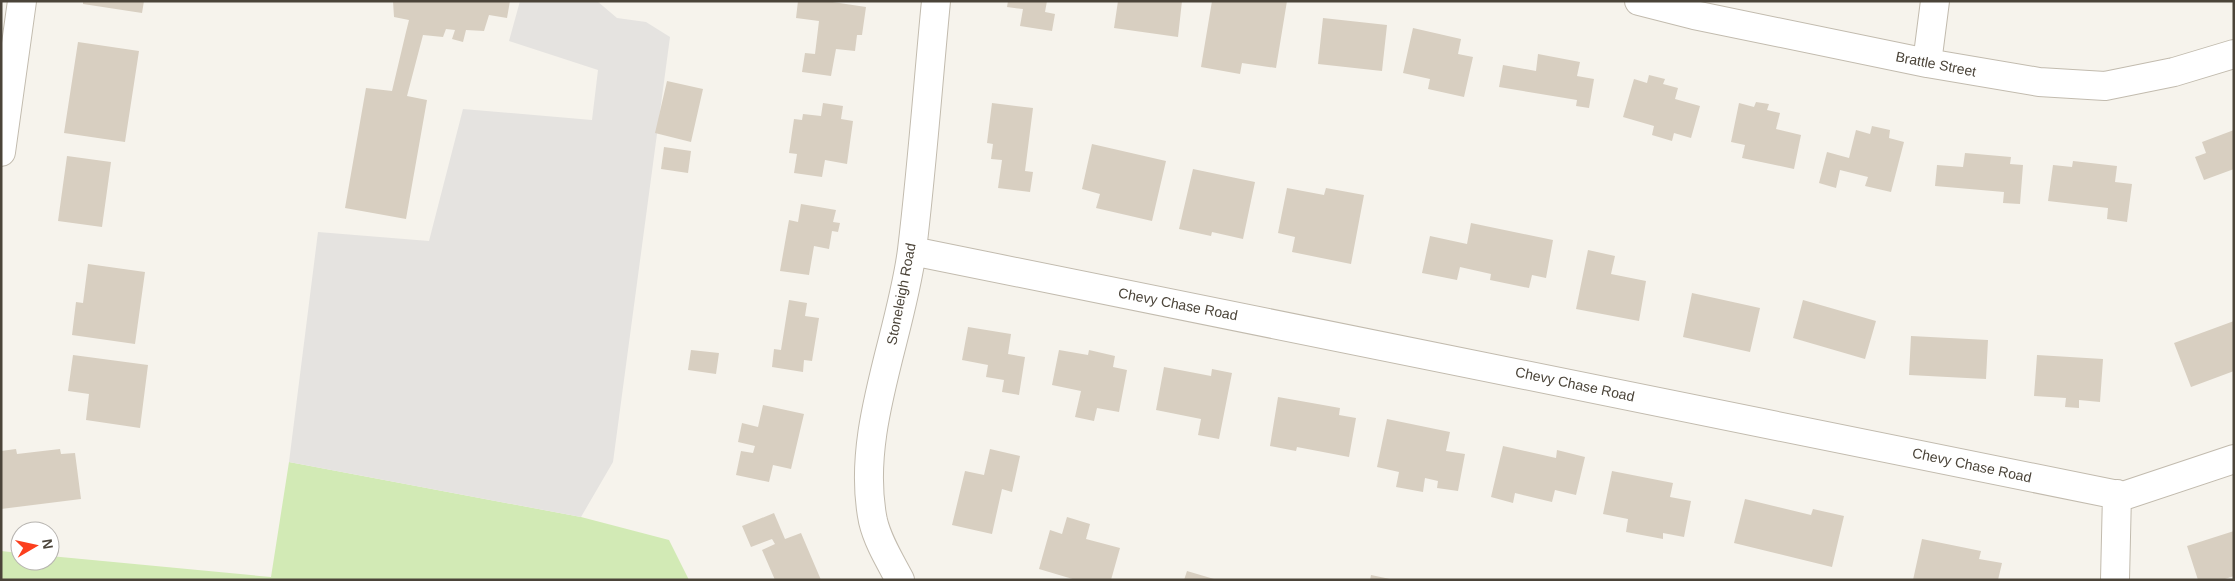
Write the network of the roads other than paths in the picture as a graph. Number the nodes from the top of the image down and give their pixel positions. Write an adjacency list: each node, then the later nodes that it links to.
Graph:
1 (22, 1): 7 (street)
2 (936, 1): 8 (street, Stoneleigh Road)
3 (1639, 1): 6 (street, Brattle Street)
4 (1935, 1): 6 (street)
5 (2234, 54): 6 (street, Brattle Street)
6 (1927, 64)
7 (1, 152)
8 (912, 251): 10 (street, Chevy Chase Road); 11 (street, Stoneleigh Road)
9 (2234, 459): 10 (street, Chevy Chase Road)
10 (2117, 494): 12 (street)
11 (900, 580)
12 (2115, 580)

